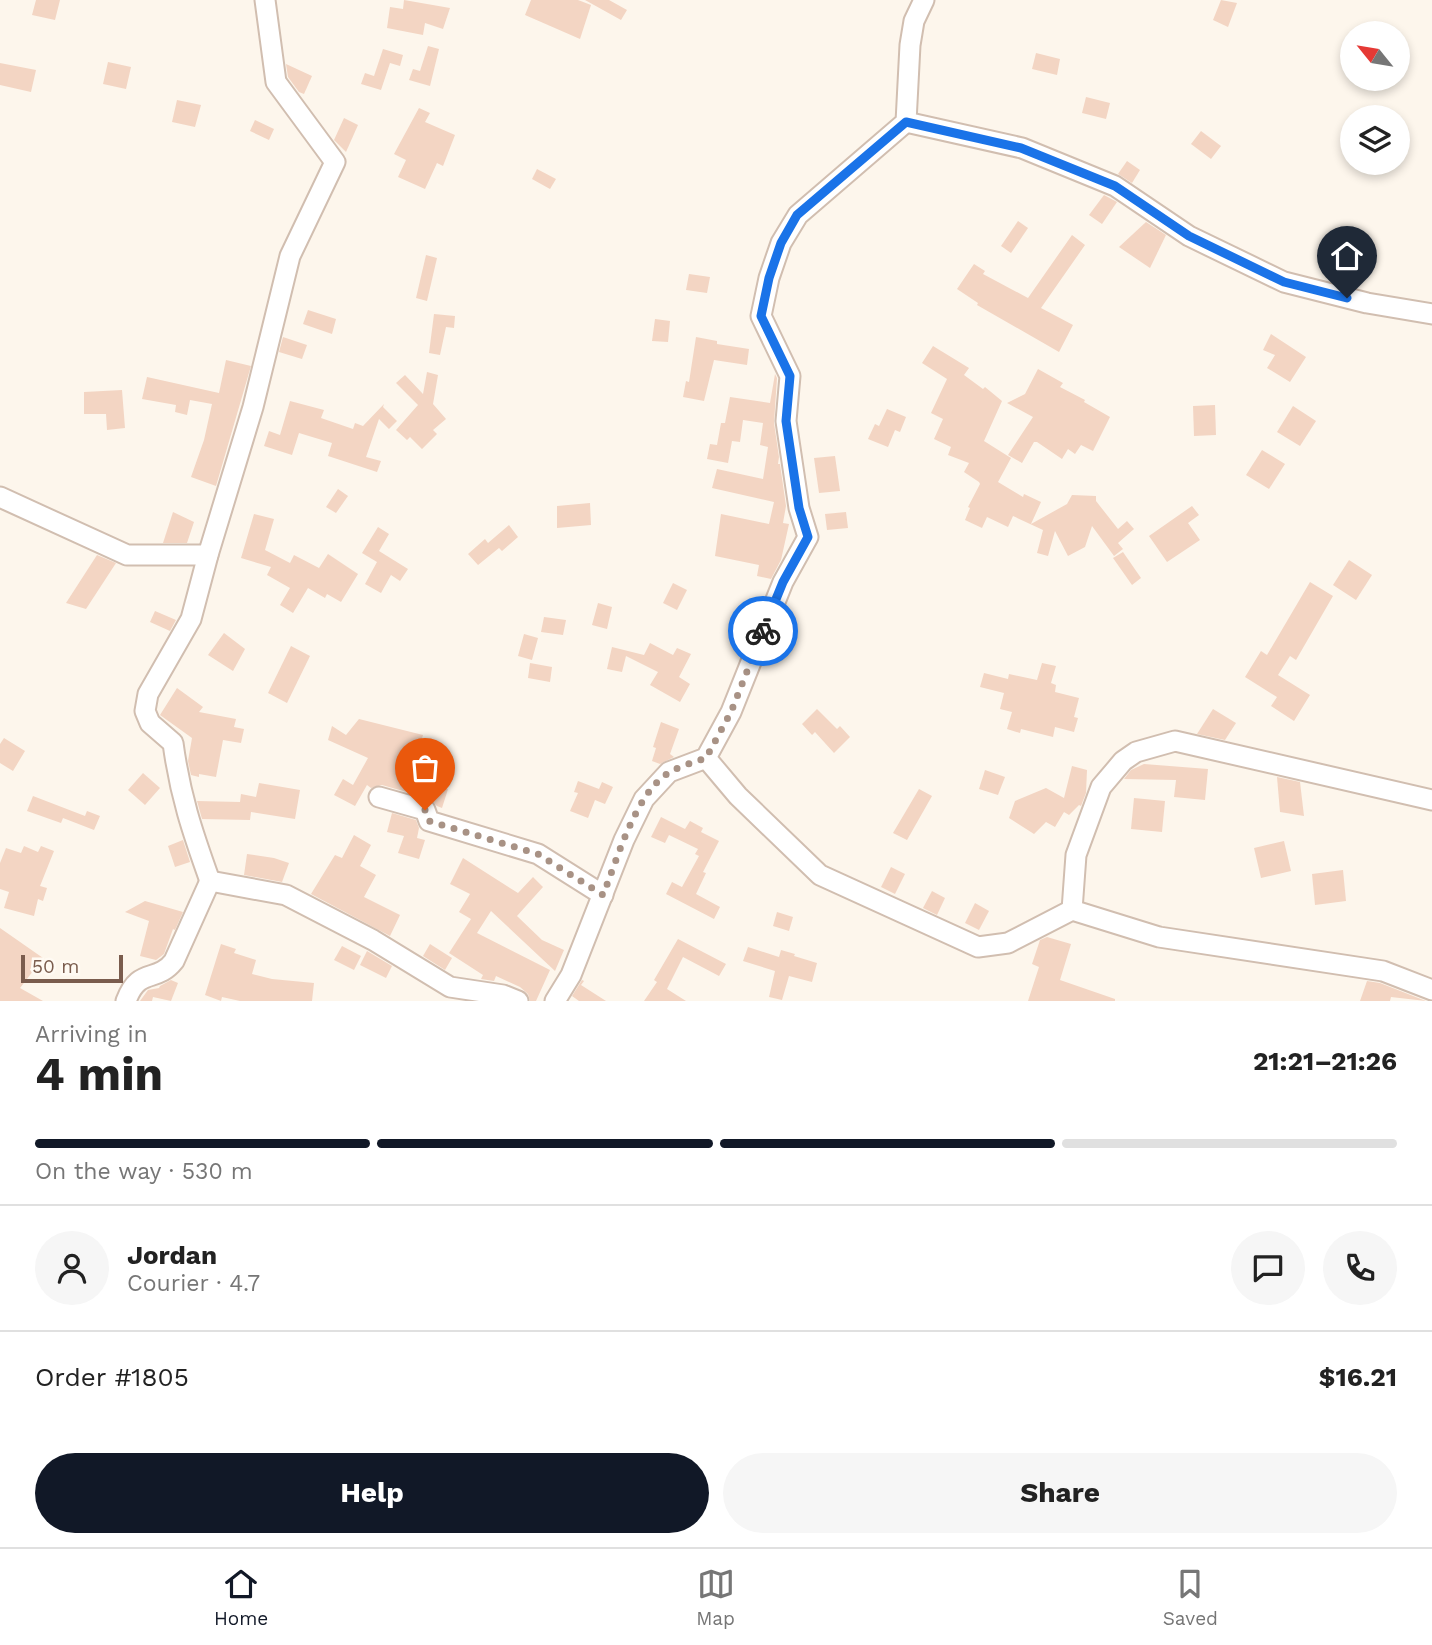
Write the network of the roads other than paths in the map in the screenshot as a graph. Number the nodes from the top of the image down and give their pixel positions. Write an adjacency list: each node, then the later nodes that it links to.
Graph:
1 (265, 0): 6 (street)
2 (924, 0): 3 (street)
3 (906, 122): 4 (street); 7 (street)
4 (1432, 314)
5 (0, 497): 6 (street)
6 (208, 555): 10 (street)
7 (706, 758): 11 (street); 12 (street)
8 (379, 797): 11 (street)
9 (1432, 800): 12 (street)
10 (210, 881): 14 (street); 15 (street)
11 (603, 895): 16 (street)
12 (1072, 909): 13 (street)
13 (1432, 990)
14 (126, 1001)
15 (518, 1001)
16 (555, 1001)

